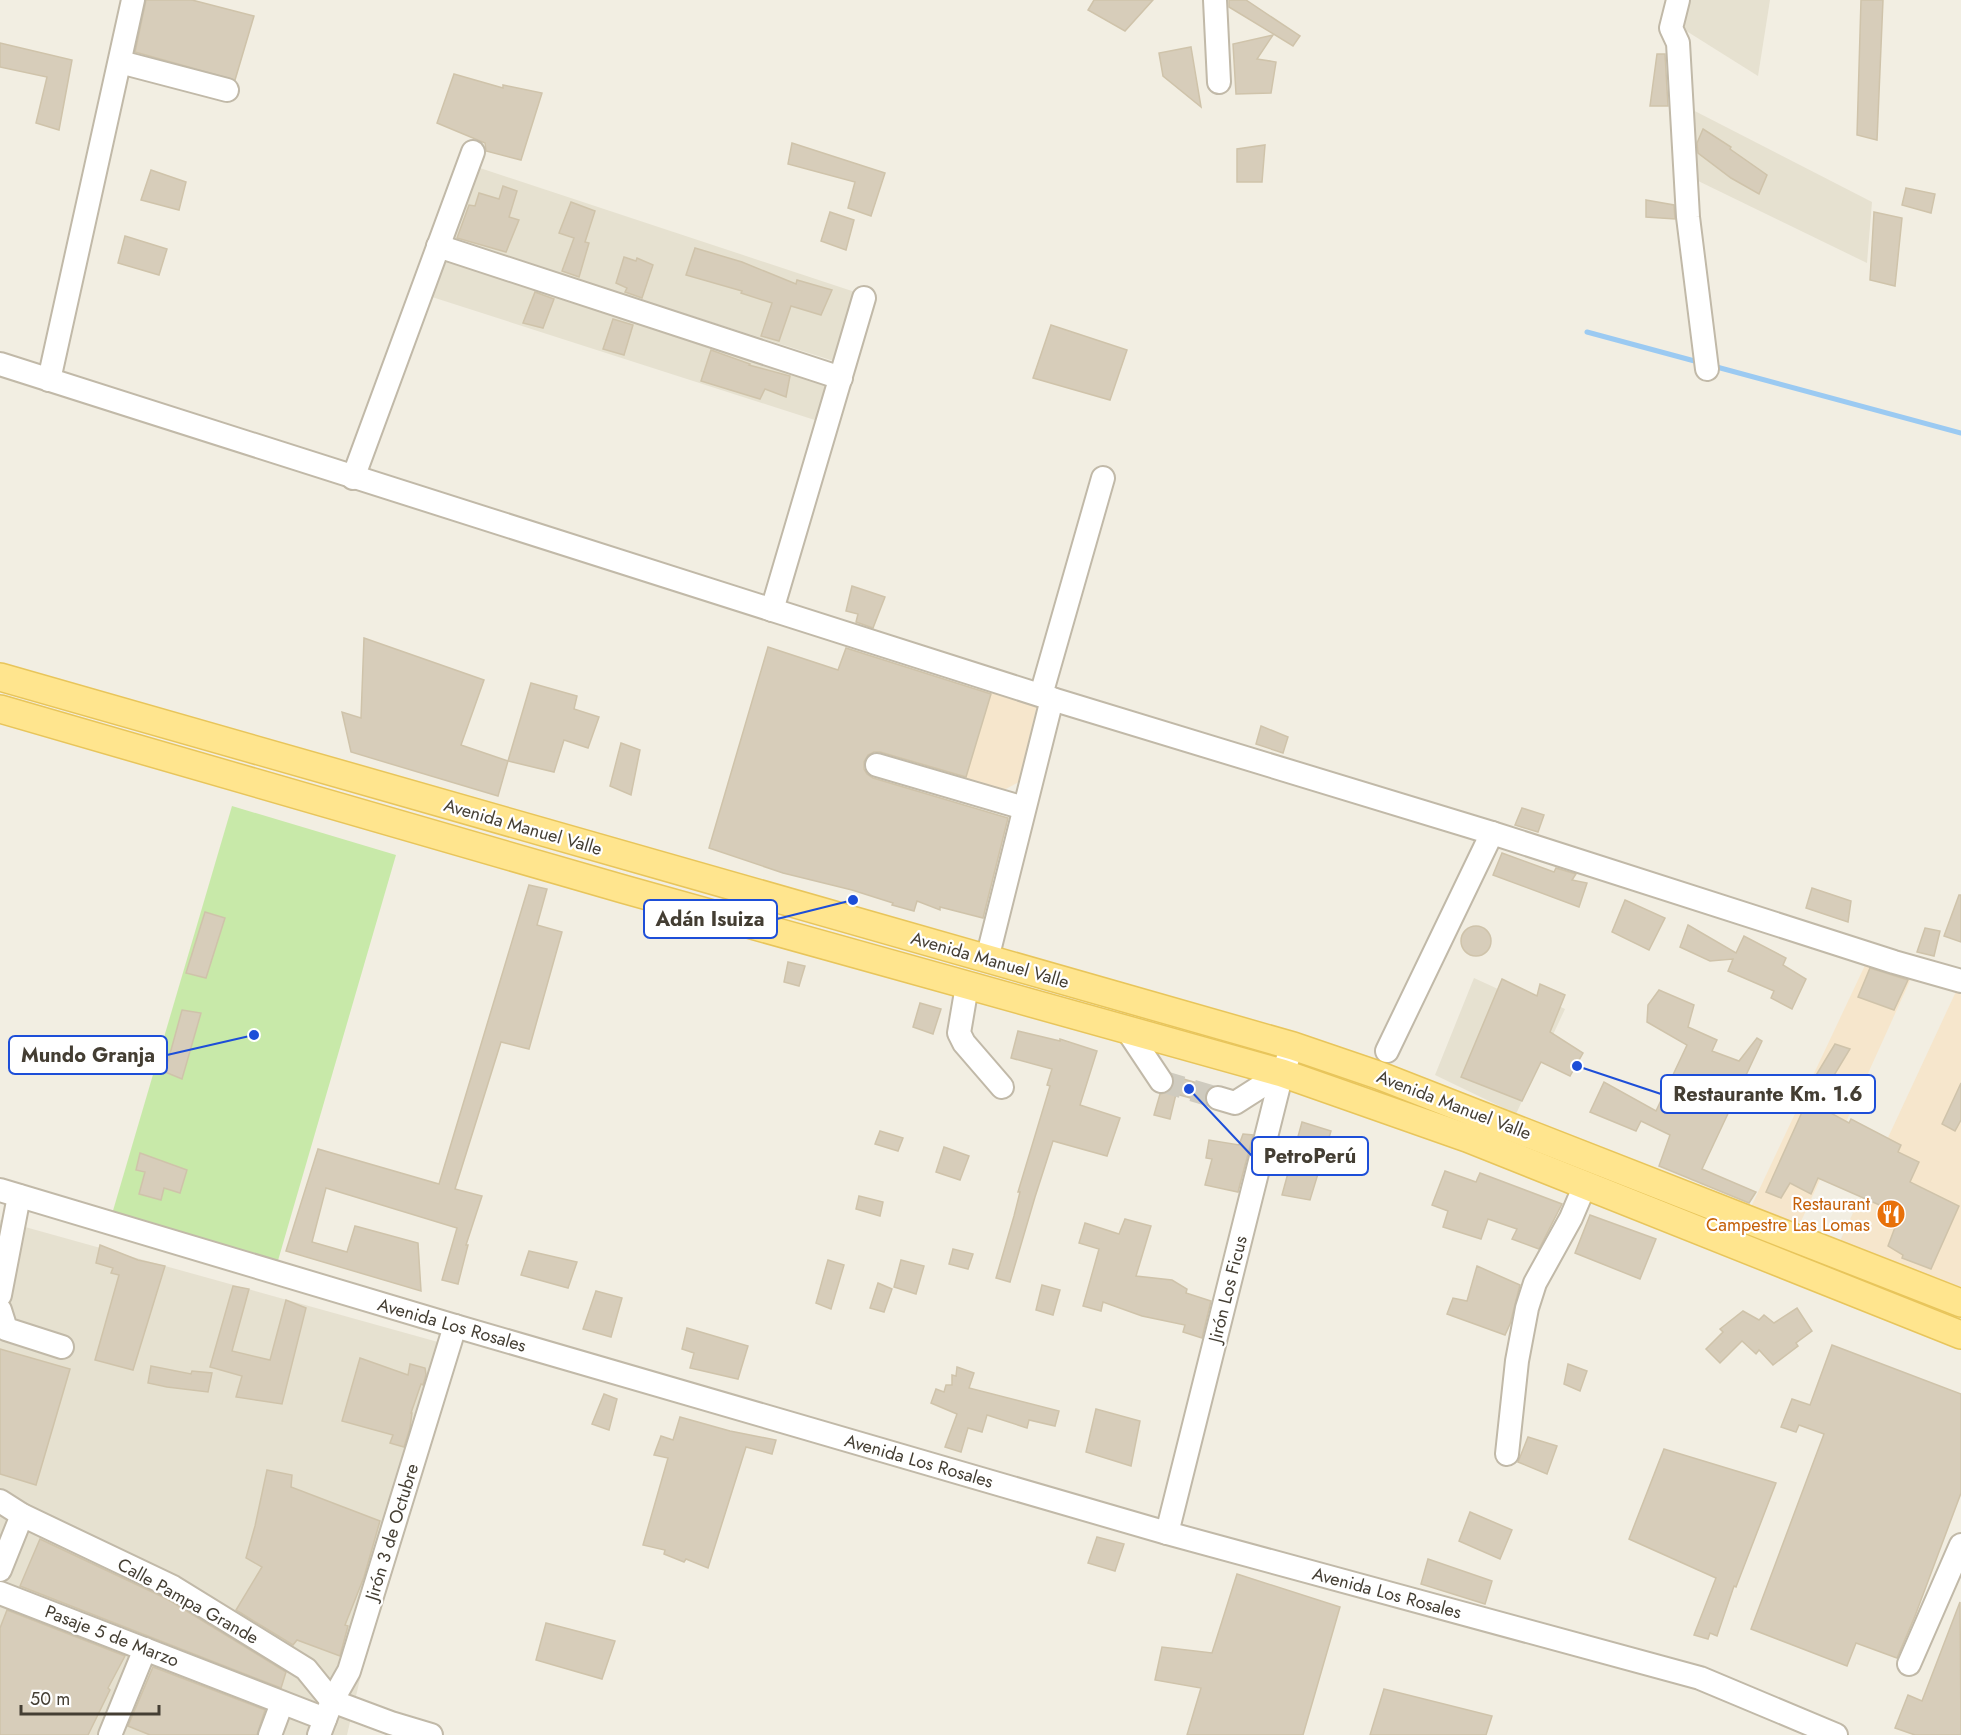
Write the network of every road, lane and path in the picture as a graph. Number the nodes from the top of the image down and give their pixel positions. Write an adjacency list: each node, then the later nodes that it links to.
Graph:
1 (133, 0): 4 (street)
2 (1215, 0): 5 (street)
3 (1678, 0): 11 (street)
4 (120, 62): 6 (street); 13 (street)
5 (1219, 82)
6 (227, 90)
7 (473, 152): 8 (street)
8 (438, 246): 12 (street); 14 (street)
9 (864, 298): 12 (street)
10 (0, 364): 13 (street)
11 (1707, 369)
12 (841, 378): 16 (street)
13 (49, 380): 14 (street)
14 (353, 478): 16 (street)
15 (1103, 478): 18 (street)
16 (772, 610): 18 (street)
17 (0, 677): 23 (main road, Avenida Manuel Valle)
18 (1046, 697): 21 (street); 22 (street)
19 (0, 710): 25 (main road, Avenida Manuel Valle)
20 (877, 765): 21 (street)
21 (1024, 808): 23 (street)
22 (1492, 833): 24 (street); 28 (street)
23 (987, 959): 27 (main road, Avenida Manuel Valle)
24 (1961, 981)
25 (967, 986): 26 (main road, Avenida Manuel Valle); 31 (street)
26 (1128, 1030): 29 (main road, Avenida Manuel Valle); 30 (street)
27 (1293, 1046): 29 (street, Jirón Los Ficus); 37 (main road, Avenida Manuel Valle)
28 (1387, 1051)
29 (1282, 1072): 32 (street, Jirón Los Ficus); 32 (street); 33 (main road, Avenida Manuel Valle)
30 (1161, 1082)
31 (1002, 1087)
32 (1271, 1119): 45 (street, Jirón Los Ficus)
33 (1585, 1185): 40 (main road, Avenida Manuel Valle); 42 (street)
34 (9, 1193): 35 (street); 39 (street, Avenida Los Rosales)
35 (4, 1254): 36 (street)
36 (0, 1295)
37 (1961, 1303)
38 (0, 1310): 41 (street)
39 (455, 1326): 45 (street, Avenida Los Rosales); 52 (street, Jirón 3 de Octubre)
40 (1961, 1335)
41 (62, 1347)
42 (1507, 1454)
43 (0, 1501): 44 (street, Calle Pampa Grande)
44 (22, 1515): 47 (street); 52 (street, Calle Pampa Grande)
45 (1167, 1533): 56 (street, Avenida Los Rosales)
46 (1961, 1545): 50 (street)
47 (0, 1570)
48 (0, 1593): 49 (street, Pasaje 5 de Marzo)
49 (146, 1649): 51 (street, Pasaje 5 de Marzo); 53 (street)
50 (1909, 1664)
51 (282, 1703): 52 (street, Pasaje 5 de Marzo); 54 (street)
52 (325, 1718): 55 (street, Pasaje 5 de Marzo)
53 (110, 1735)
54 (270, 1735)
55 (431, 1735)
56 (1836, 1735)

